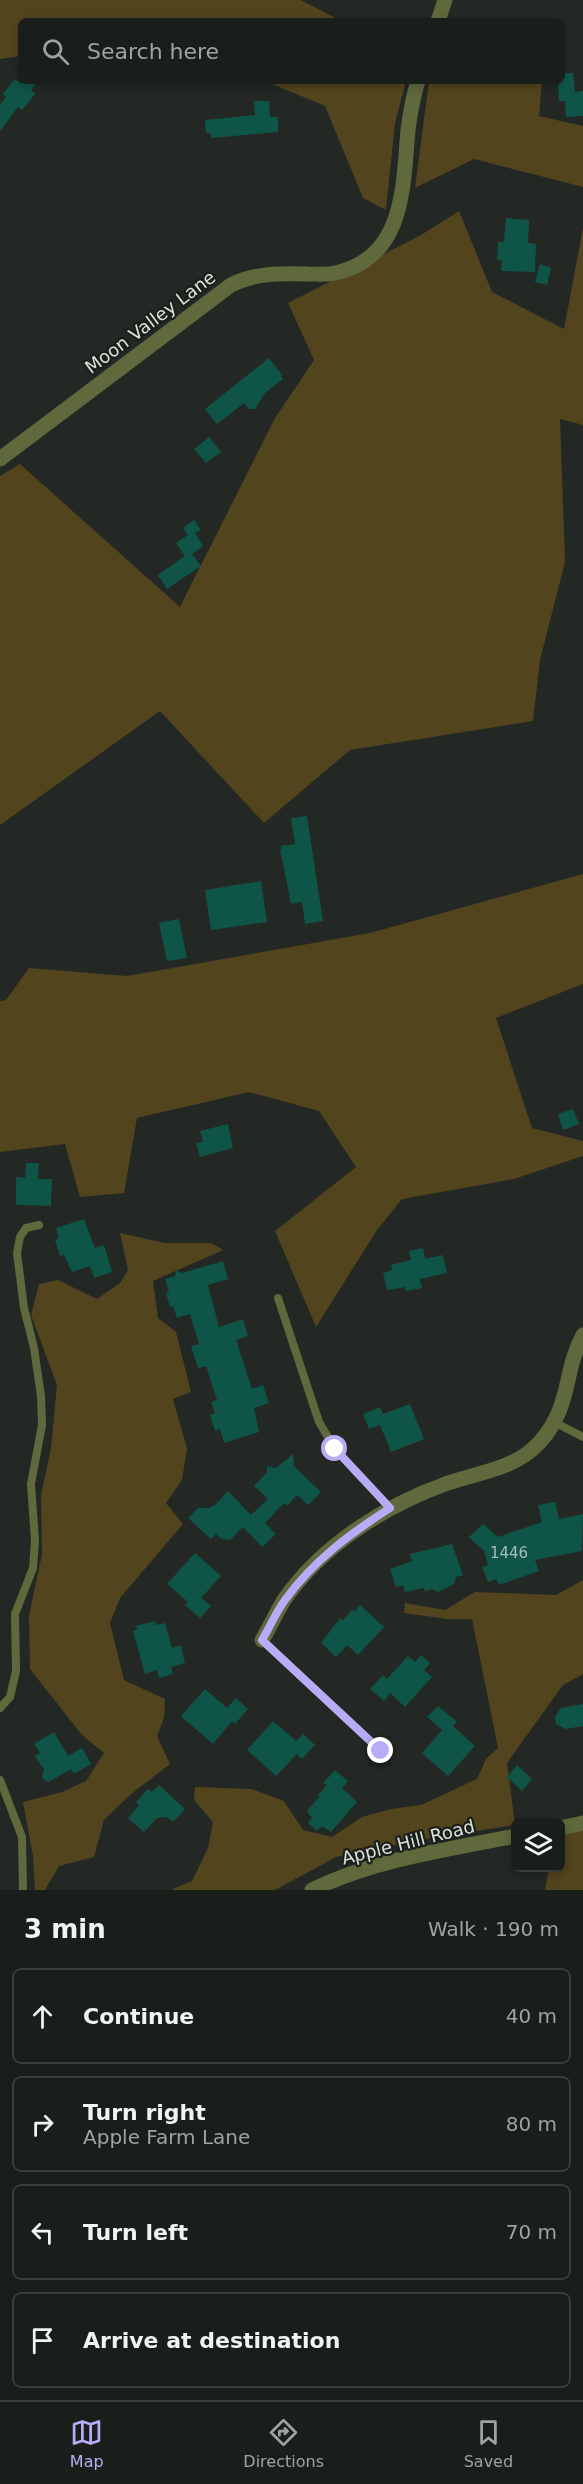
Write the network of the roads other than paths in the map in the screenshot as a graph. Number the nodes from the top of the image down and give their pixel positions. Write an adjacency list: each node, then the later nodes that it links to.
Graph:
1 (445, 0): 2 (street)
2 (439, 18)
3 (417, 84): 4 (street, Moon Valley Lane)
4 (0, 459)
5 (39, 1225): 12 (lane)
6 (278, 1298): 10 (lane)
7 (583, 1335): 8 (street)
8 (554, 1422): 9 (lane); 10 (street)
9 (583, 1437)
10 (390, 1508): 11 (street)
11 (262, 1640): 13 (lane)
12 (0, 1708)
13 (381, 1751)
14 (0, 1780): 18 (lane)
15 (583, 1823): 16 (street)
16 (565, 1827)
17 (511, 1837): 19 (street, Apple Hill Road)
18 (23, 1890)
19 (312, 1890)

